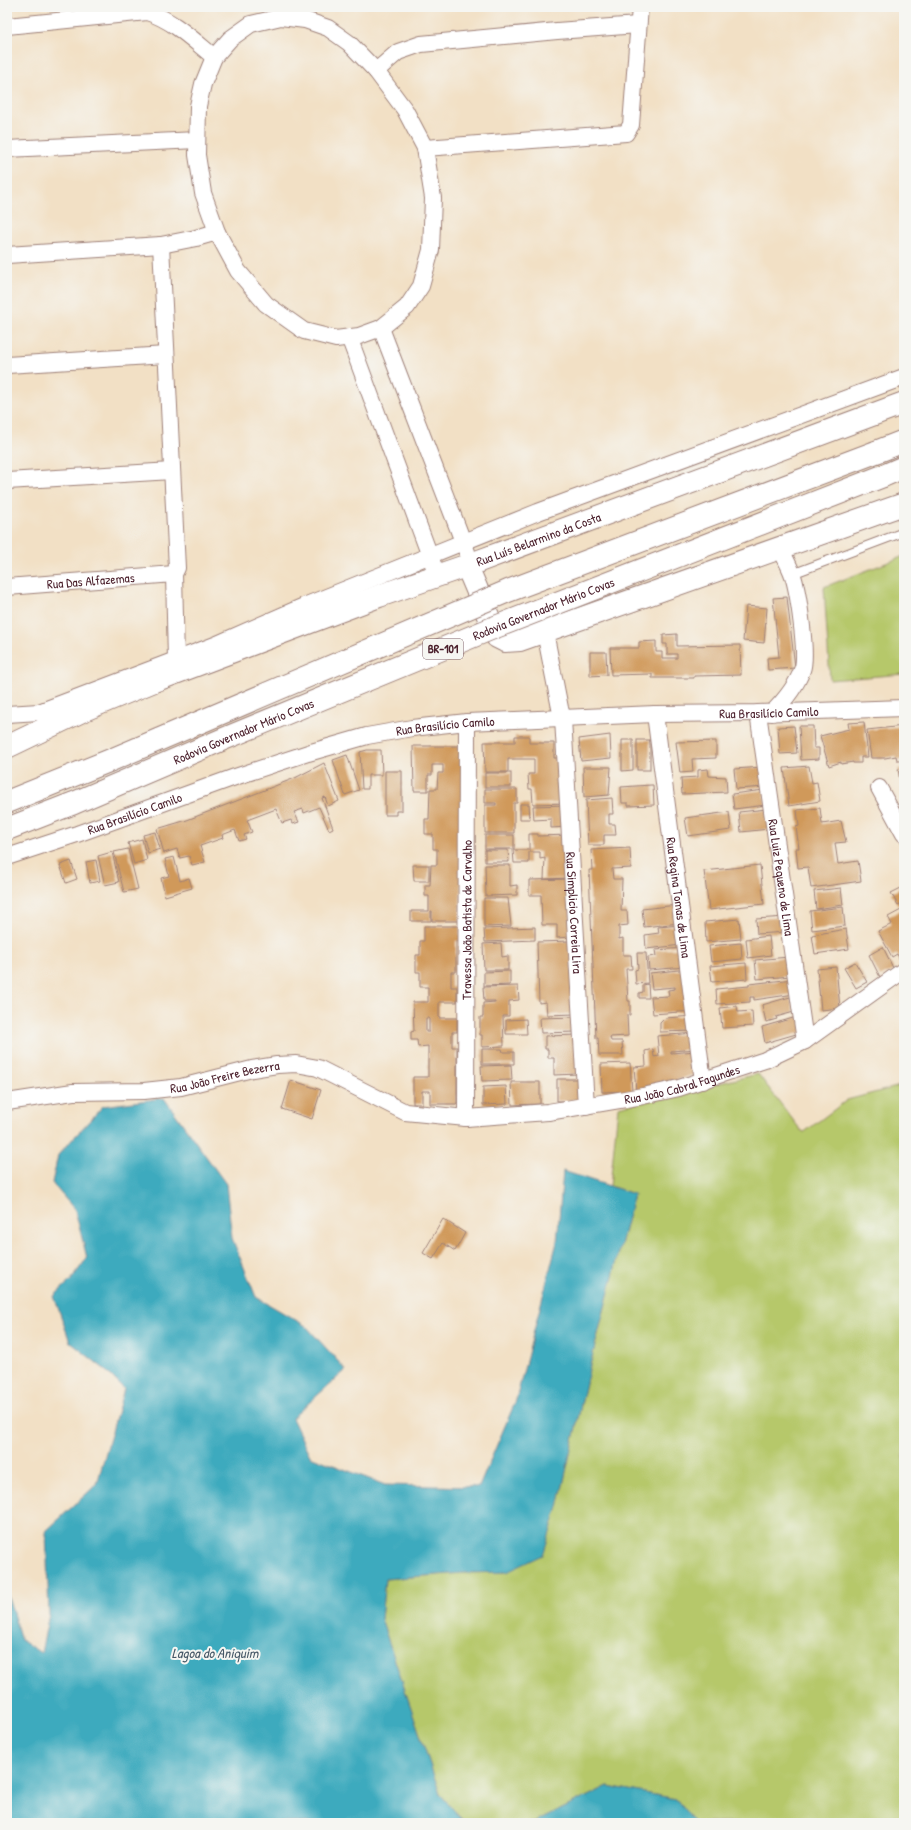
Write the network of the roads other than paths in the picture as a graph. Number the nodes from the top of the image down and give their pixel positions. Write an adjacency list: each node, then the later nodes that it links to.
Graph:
1 (640, 7): 3 (street)
2 (281, 12): 5 (street); 6 (street)
3 (638, 25): 6 (street); 8 (street)
4 (7, 26): 5 (street)
5 (214, 57): 7 (street)
6 (376, 71): 8 (street)
7 (197, 140): 9 (street); 10 (street)
8 (425, 148): 13 (street)
9 (7, 149)
10 (217, 232): 11 (street); 14 (street)
11 (161, 244): 12 (street); 15 (street)
12 (7, 255)
13 (382, 328): 14 (street); 25 (street)
14 (350, 337): 28 (street)
15 (166, 355): 16 (street); 21 (street)
16 (7, 365)
17 (904, 377): 25 (street)
18 (904, 403): 27 (main road, Rua Luís Belarmino da Costa)
19 (904, 441): 42 (main road, Rodovia Governador Mário Covas / BR-101, bridge)
20 (904, 467): 43 (main road, Rodovia Governador Mário Covas / BR-101, bridge)
21 (172, 471): 22 (street); 29 (street)
22 (7, 481)
23 (904, 504): 26 (main road, Rua Luís Belarmino da Costa)
24 (904, 532): 30 (lane)
25 (464, 542): 27 (street); 28 (street)
26 (780, 548): 30 (street); 32 (main road, Rua Luís Belarmino da Costa)
27 (471, 564): 28 (main road); 32 (main road, Rua Luís Belarmino da Costa)
28 (433, 566): 33 (street); 40 (main road)
29 (174, 574): 31 (street, Rua Das Alfazemas); 33 (street)
30 (792, 574): 35 (street)
31 (7, 587)
32 (546, 632): 38 (street, Rua Simplicio Correia Lira)
33 (176, 660): 36 (street)
34 (904, 708): 35 (street, Rua Brasilício Camilo)
35 (765, 713): 37 (street, Rua Brasilício Camilo); 47 (street, Rua Luiz Pequeno de Lima)
36 (7, 714)
37 (655, 714): 38 (street, Rua Brasilício Camilo); 48 (street, Rua Regina Tomas de Lima)
38 (563, 719): 39 (street, Rua Brasilício Camilo); 50 (street, Rua Simplicio Correia Lira)
39 (467, 722): 45 (street, Rua Brasilício Camilo); 52 (street, Travessa João Batista de Carvalho)
40 (7, 747)
41 (879, 788): 44 (street)
42 (7, 802)
43 (7, 829)
44 (904, 834)
45 (7, 857)
46 (904, 970): 47 (street, Rua João Cabral Fagundes)
47 (805, 1041): 48 (street, Rua João Cabral Fagundes)
48 (703, 1081): 50 (street, Rua João Cabral Fagundes)
49 (7, 1102): 51 (street, Rua João Freire Bezerra)
50 (586, 1106): 52 (street, Rua João Cabral Fagundes)
51 (433, 1116): 52 (street, Rua João Cabral Fagundes)
52 (466, 1118)

